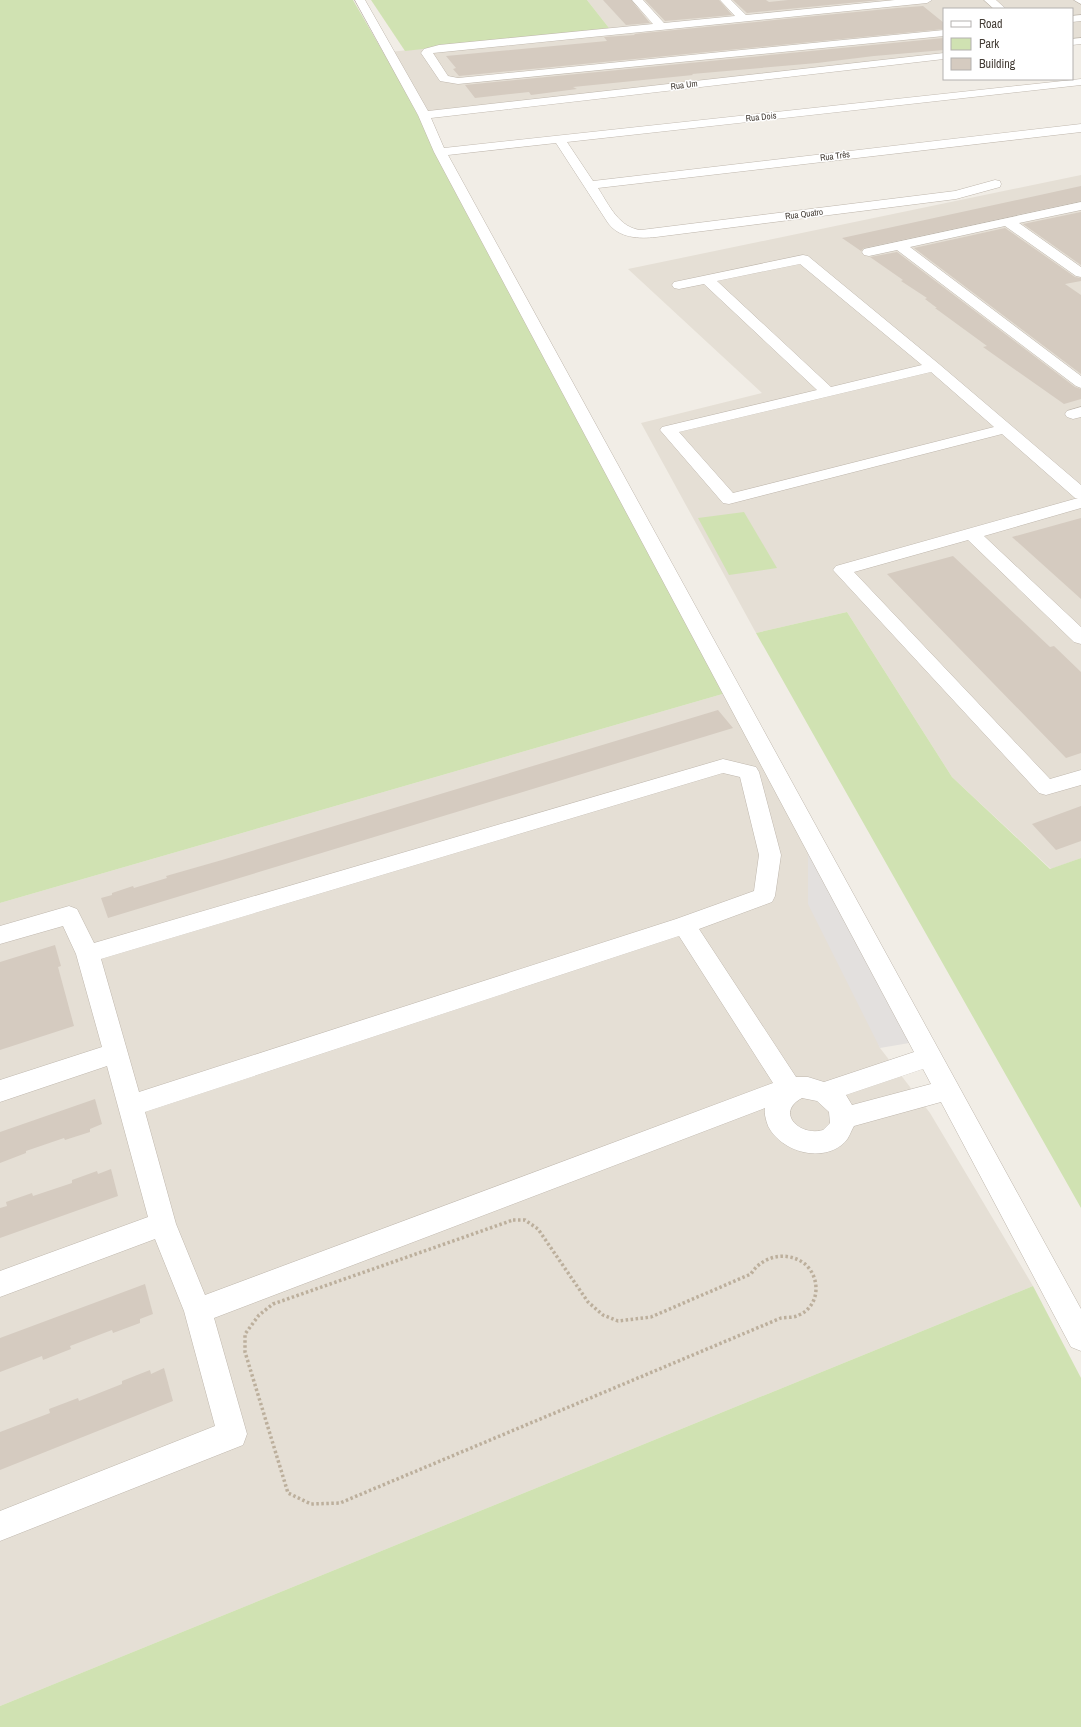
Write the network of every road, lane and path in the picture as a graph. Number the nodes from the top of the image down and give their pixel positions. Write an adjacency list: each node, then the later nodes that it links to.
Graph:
1 (360, 0): 21 (street)
2 (637, 0): 12 (street)
3 (725, 0): 10 (street)
4 (816, 0): 9 (street)
5 (927, 0): 7 (street)
6 (989, 0): 8 (street)
7 (907, 1): 9 (street)
8 (1000, 8)
9 (827, 10): 10 (street)
10 (744, 19): 11 (street)
11 (716, 22): 12 (street); 13 (street)
12 (661, 26): 16 (street)
13 (726, 32)
14 (943, 33): 16 (street)
15 (736, 42): 16 (street)
16 (746, 53)
17 (943, 56): 21 (street, Rua Um)
18 (1081, 82): 20 (street, Rua Dois)
19 (985, 83): 20 (street)
20 (994, 91): 23 (street, Rua Dois)
21 (424, 115): 24 (street)
22 (1081, 128): 26 (street, Rua Três)
23 (559, 140): 24 (street, Rua Dois); 26 (street)
24 (440, 152): 47 (street)
25 (995, 184): 26 (street, Rua Quatro)
26 (590, 185)
27 (1081, 206): 28 (street)
28 (1008, 222): 29 (street); 31 (street)
29 (899, 245): 30 (street); 35 (street)
30 (869, 252)
31 (1081, 273)
32 (707, 279): 33 (street); 34 (street); 36 (street)
33 (679, 285)
34 (934, 367): 36 (street); 37 (street)
35 (1081, 383)
36 (828, 392): 37 (street)
37 (1004, 429): 38 (street)
38 (1081, 494)
39 (1081, 504): 40 (street)
40 (972, 534): 41 (street); 42 (street)
41 (1081, 638)
42 (1081, 776)
43 (684, 925): 45 (street); 48 (street); 52 (street)
44 (0, 935): 45 (street)
45 (88, 954): 46 (street)
46 (115, 1053): 50 (street); 52 (street)
47 (929, 1057): 49 (street); 51 (street)
48 (791, 1090): 51 (street); 53 (street); 56 (street)
49 (947, 1090): 53 (street); 58 (street)
50 (0, 1091)
51 (824, 1092): 53 (street)
52 (130, 1106): 54 (street)
53 (842, 1118)
54 (163, 1224): 55 (street); 56 (street)
55 (0, 1284)
56 (198, 1311): 59 (street)
57 (651, 1317): 57 (path)
58 (1081, 1337)
59 (0, 1526)

